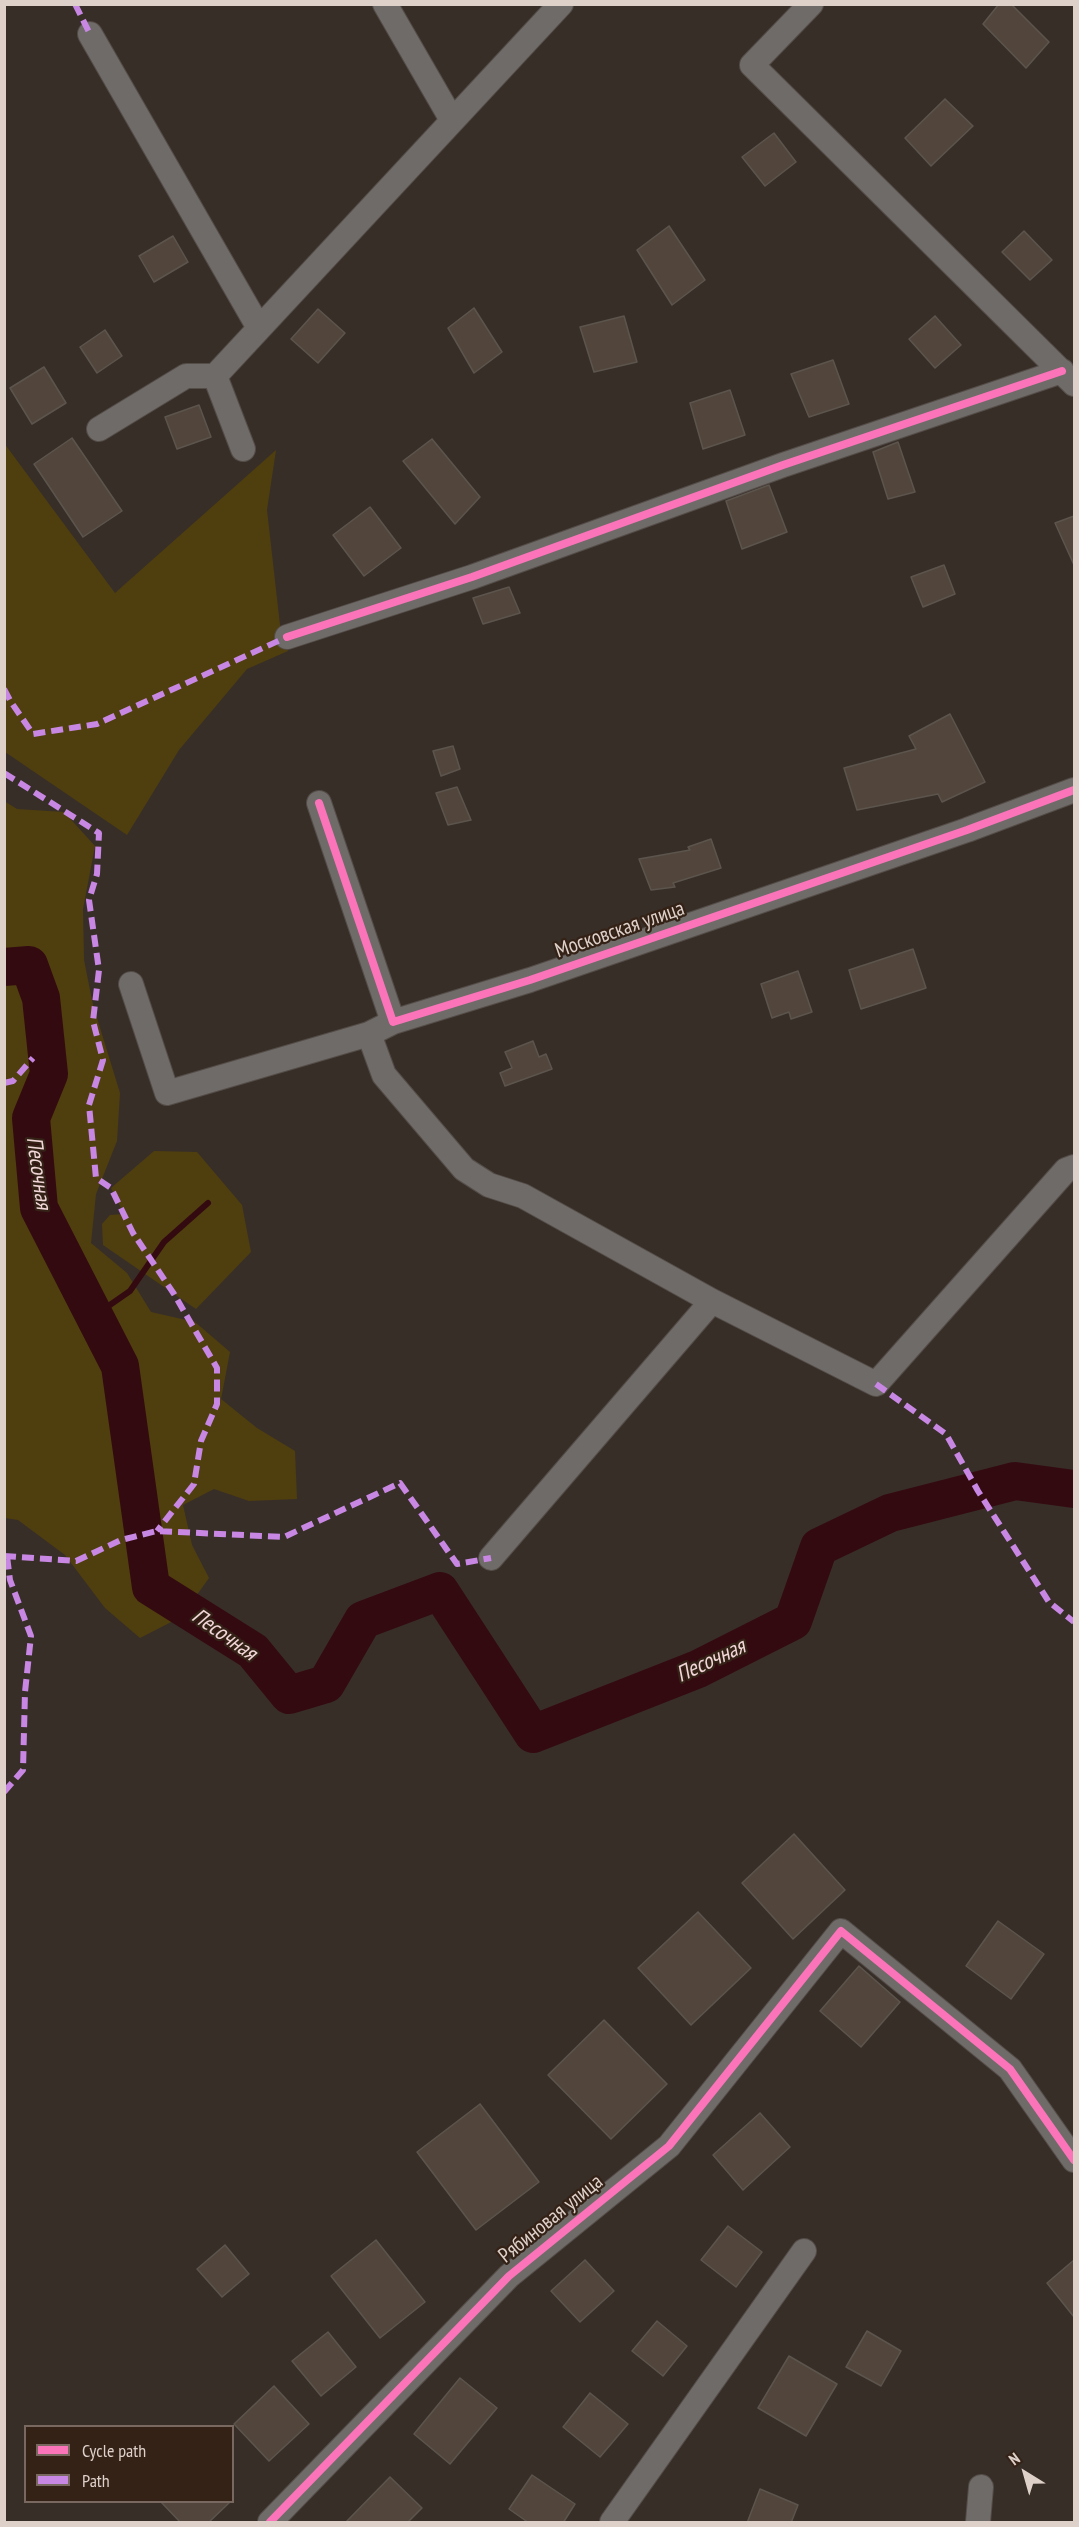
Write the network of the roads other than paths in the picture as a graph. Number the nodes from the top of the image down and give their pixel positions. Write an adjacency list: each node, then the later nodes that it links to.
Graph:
1 (385, 4): 5 (street)
2 (561, 4): 5 (street)
3 (811, 4): 8 (street)
4 (90, 34): 6 (street)
5 (452, 120): 6 (street)
6 (259, 328): 7 (street)
7 (215, 376): 9 (street); 10 (street)
8 (1068, 377): 11 (street)
9 (99, 429)
10 (243, 449)
11 (286, 637)
12 (1074, 790): 15 (street, Московская улица)
13 (319, 803): 15 (street)
14 (131, 984): 16 (street, Московская улица)
15 (393, 1022): 16 (street, Московская улица)
16 (369, 1034): 18 (street)
17 (1074, 1167): 18 (street)
18 (712, 1301): 19 (street)
19 (491, 1558)
20 (1074, 2160): 23 (street, Рябиновая улица)
21 (804, 2251): 24 (street)
22 (981, 2487): 25 (street)
23 (270, 2523)
24 (612, 2523)
25 (978, 2523)

